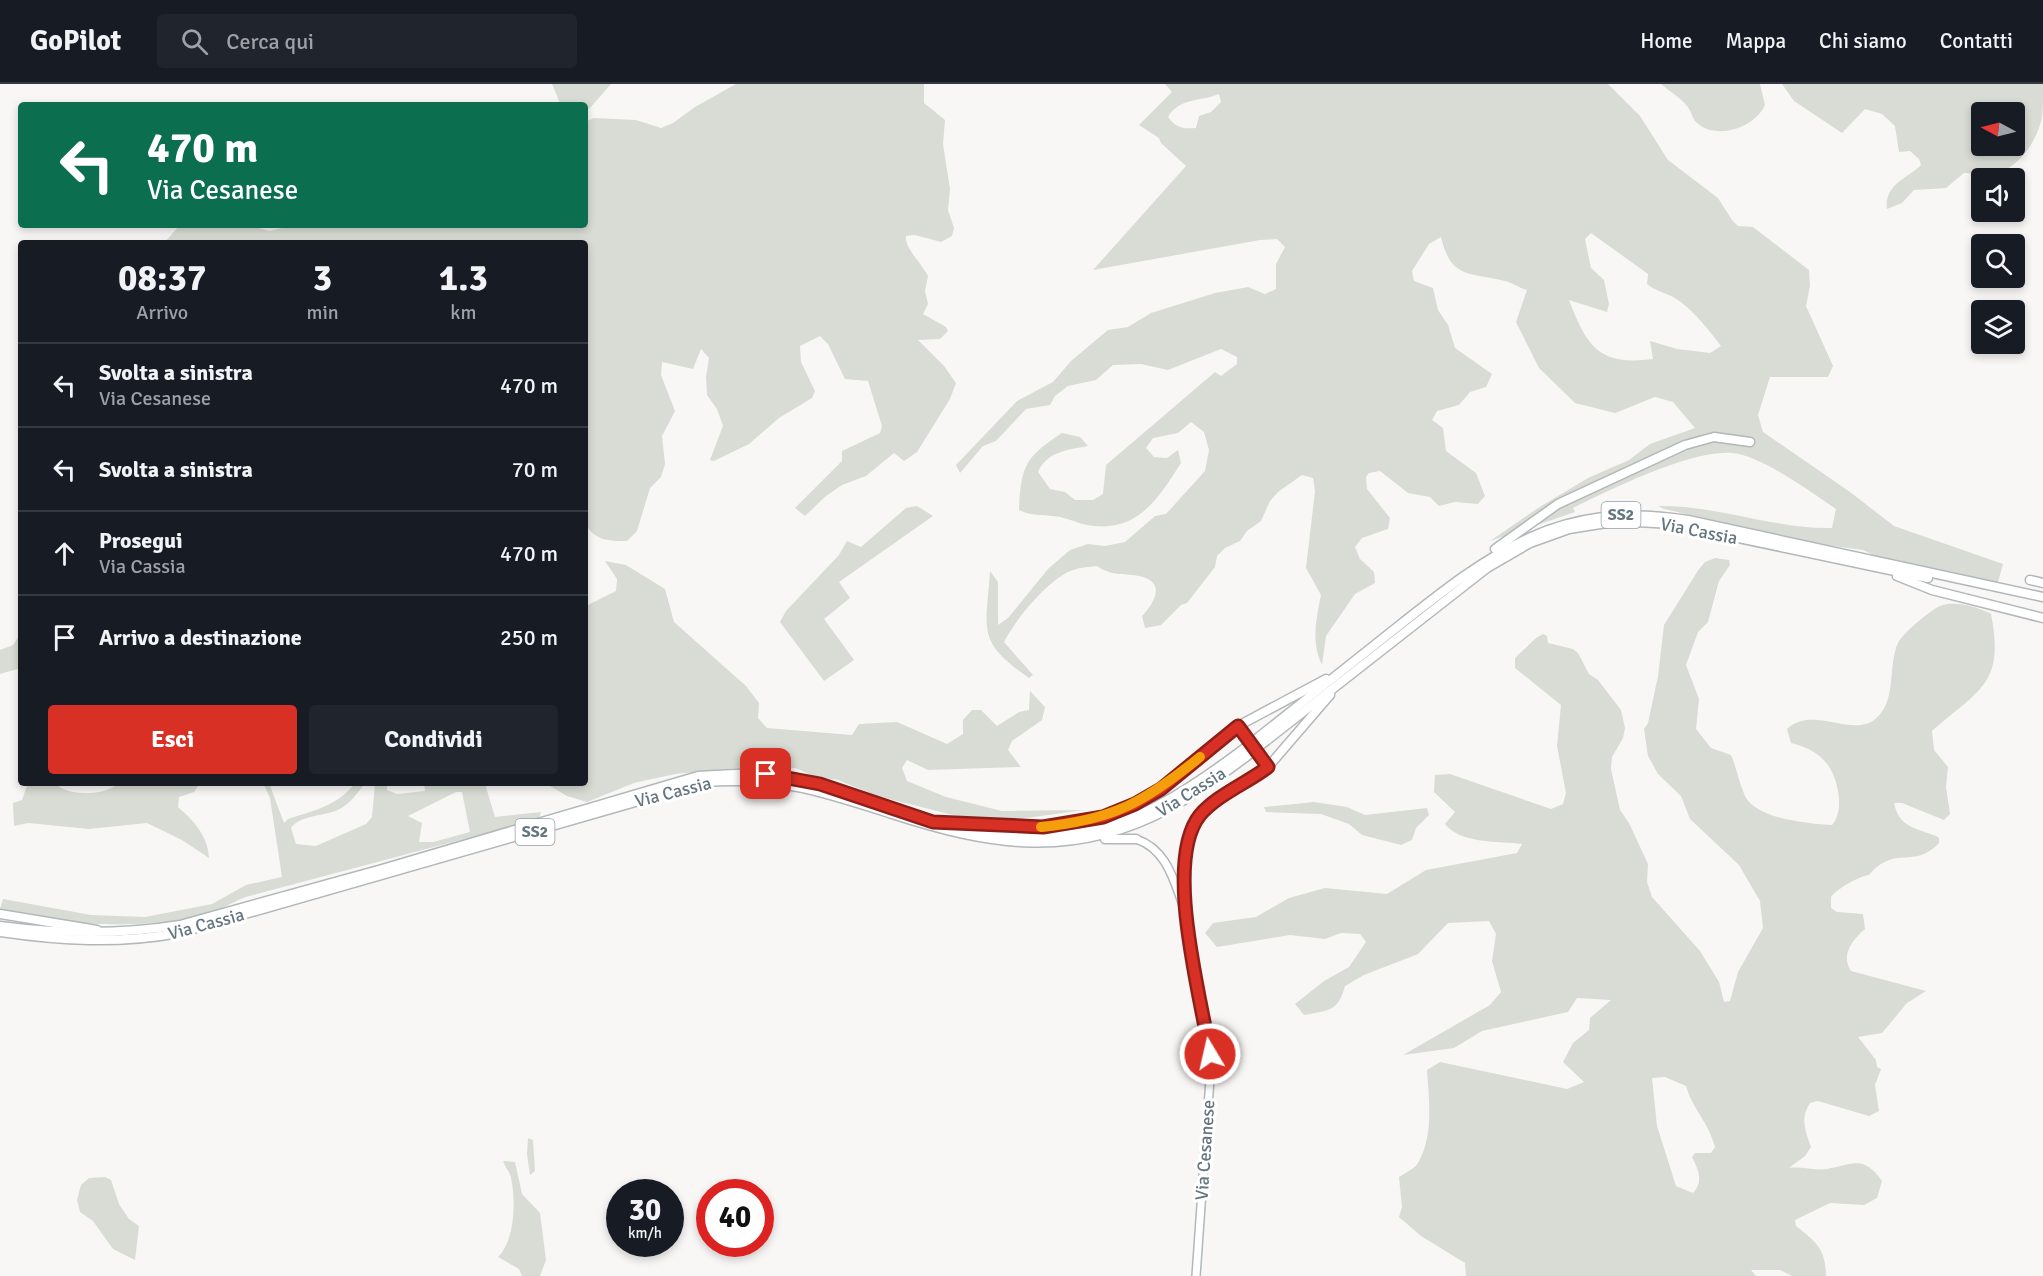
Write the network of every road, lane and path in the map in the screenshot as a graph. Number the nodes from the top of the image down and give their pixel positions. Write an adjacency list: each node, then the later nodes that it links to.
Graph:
1 (1750, 442): 3 (highway)
2 (1877, 568): 7 (highway, Via Cassia / SS2); 8 (highway); 9 (highway, Via Cassia / SS2)
3 (1470, 572): 6 (highway, Via Cassia / SS2); 10 (highway, Via Cassia / SS2)
4 (2030, 580): 5 (highway)
5 (2043, 583)
6 (2043, 597)
7 (2043, 603)
8 (2043, 618)
9 (1364, 662): 13 (highway, Via Cassia / SS2); 15 (highway)
10 (1347, 668): 11 (highway); 13 (highway, Via Cassia / SS2)
11 (1238, 726): 12 (street); 15 (street)
12 (1228, 733): 16 (highway)
13 (1263, 739): 14 (highway, Via Cassia / SS2, bridge)
14 (1243, 754): 16 (highway, Via Cassia / SS2); 18 (highway, Via Cassia / SS2)
15 (1268, 767): 19 (street, Via Cesanese)
16 (933, 822): 23 (highway, Via Cassia / SS2)
17 (1136, 838): 18 (highway); 19 (street)
18 (1068, 843): 22 (highway, Via Cassia / SS2)
19 (1185, 912): 24 (street, Via Cesanese)
20 (0, 914): 23 (highway)
21 (0, 926): 23 (highway, Via Cassia / SS2)
22 (0, 932)
23 (115, 933)
24 (1196, 1276)

